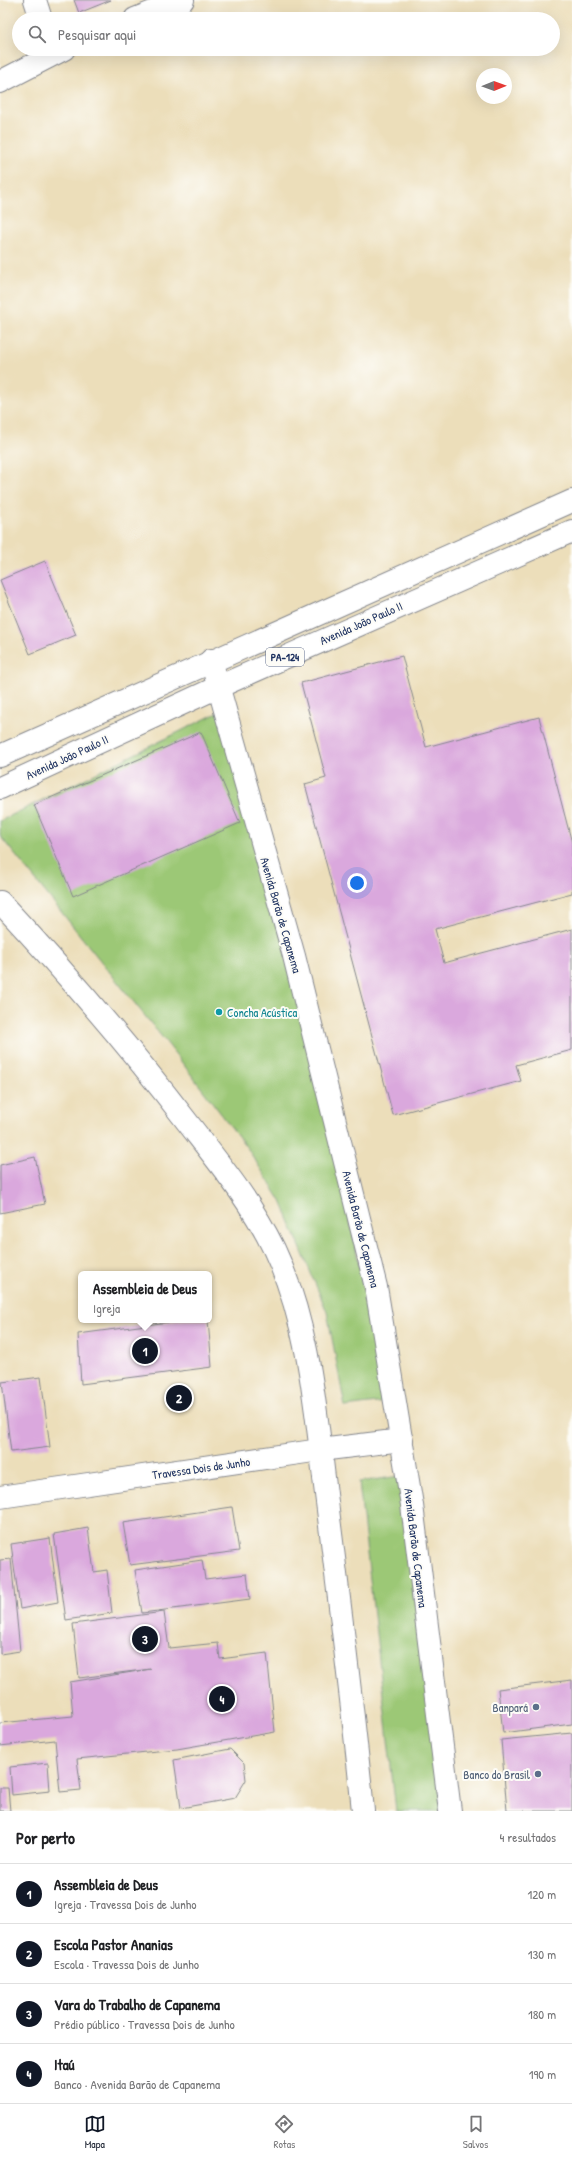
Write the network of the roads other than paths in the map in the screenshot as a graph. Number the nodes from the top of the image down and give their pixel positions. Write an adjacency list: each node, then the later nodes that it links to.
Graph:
1 (35, 0): 3 (street)
2 (182, 0): 4 (street)
3 (39, 12)
4 (152, 12)
5 (46, 56): 6 (street)
6 (0, 82)
7 (572, 500): 9 (street, PA-124)
8 (572, 531): 10 (street, Avenida João Paulo II / PA-124)
9 (211, 660): 10 (street, Avenida Barão de Capanema); 11 (street, PA-124)
10 (218, 686): 12 (street, Avenida João Paulo II / PA-124); 14 (street, Avenida Barão de Capanema)
11 (0, 756)
12 (0, 788)
13 (0, 902): 15 (street)
14 (402, 1440): 15 (street, Travessa Dois de Junho); 18 (street, Avenida Barão de Capanema)
15 (320, 1450): 16 (street, Travessa Dois de Junho); 17 (street)
16 (0, 1497)
17 (363, 1811)
18 (450, 1811)

